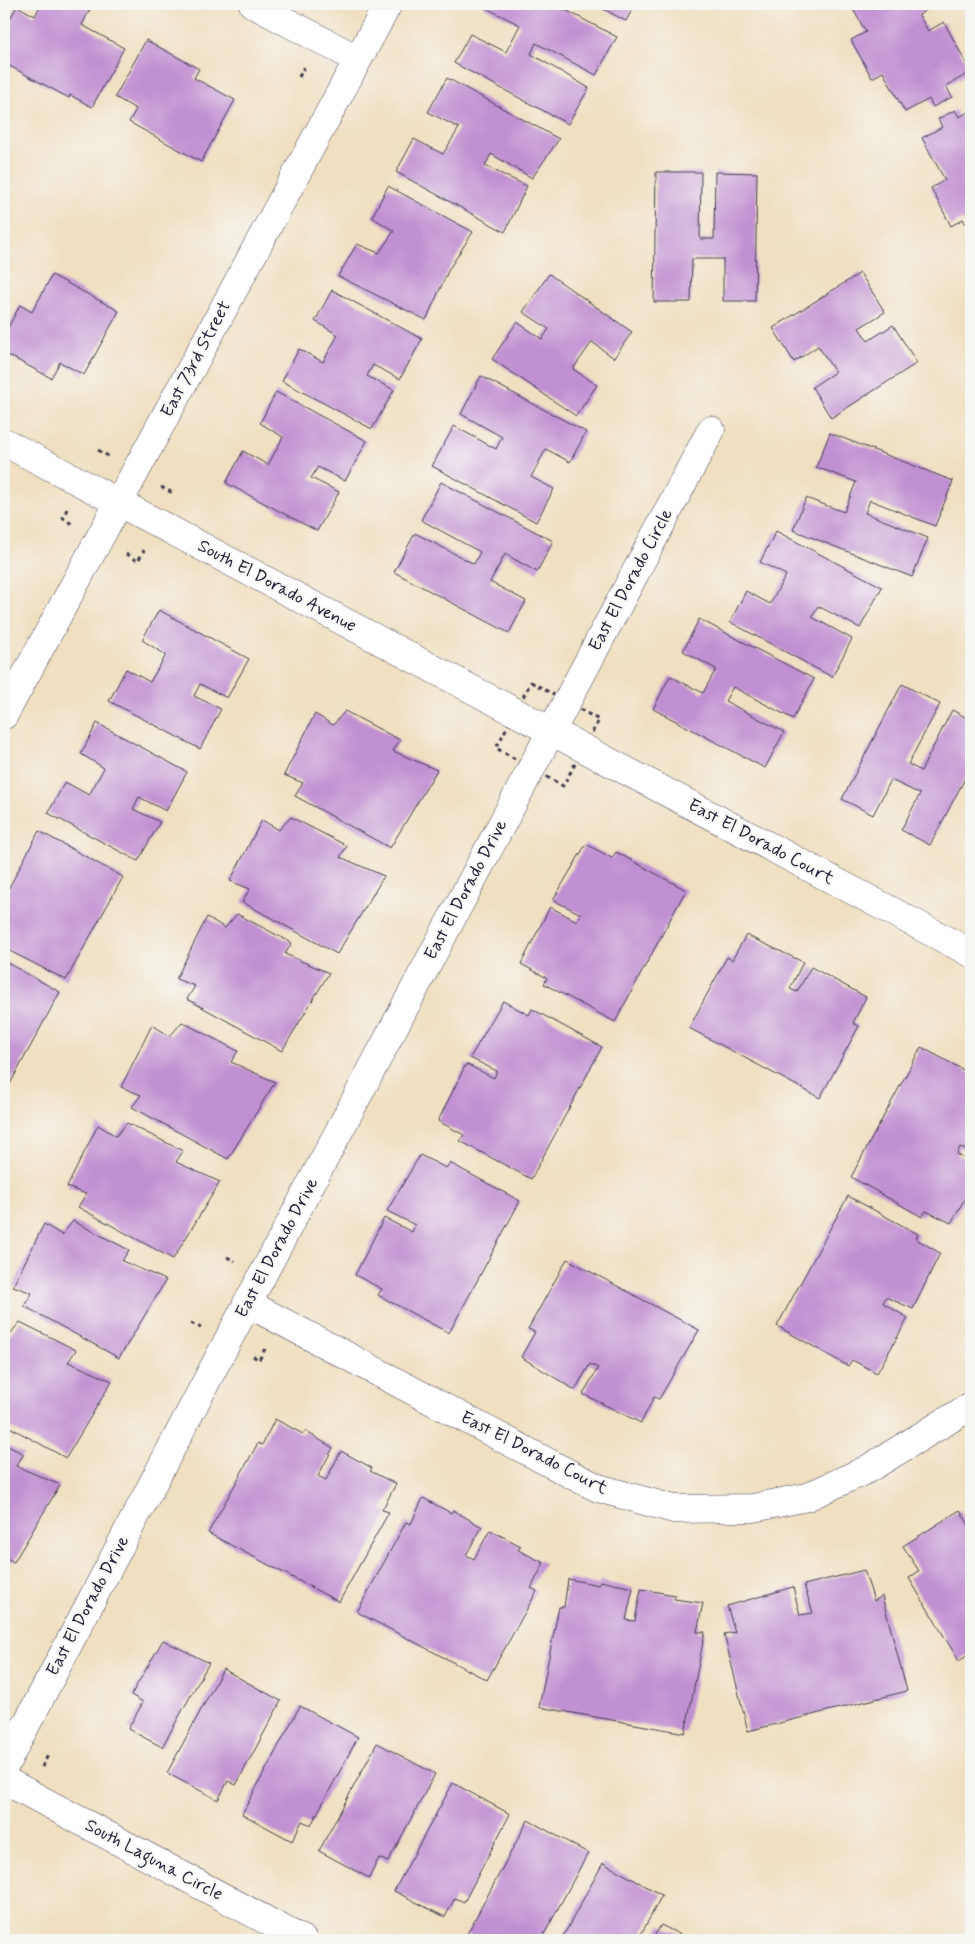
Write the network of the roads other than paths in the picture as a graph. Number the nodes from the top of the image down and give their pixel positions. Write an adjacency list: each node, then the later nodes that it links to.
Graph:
1 (253, 4): 3 (street)
2 (388, 4): 3 (street, East 73rd Street)
3 (358, 60): 6 (street, East 73rd Street)
4 (712, 430): 8 (street, East El Dorado Circle)
5 (4, 442): 6 (street, South El Dorado Avenue)
6 (118, 502): 7 (street, East 73rd Street); 8 (street, South El Dorado Avenue)
7 (4, 715)
8 (552, 730): 9 (street, East El Dorado Court); 10 (street, East El Dorado Drive)
9 (971, 953)
10 (247, 1303): 11 (street, East El Dorado Court); 12 (street, East El Dorado Drive)
11 (971, 1406)
12 (4, 1767)
13 (4, 1780): 14 (street, South Laguna Circle)
14 (303, 1940)

